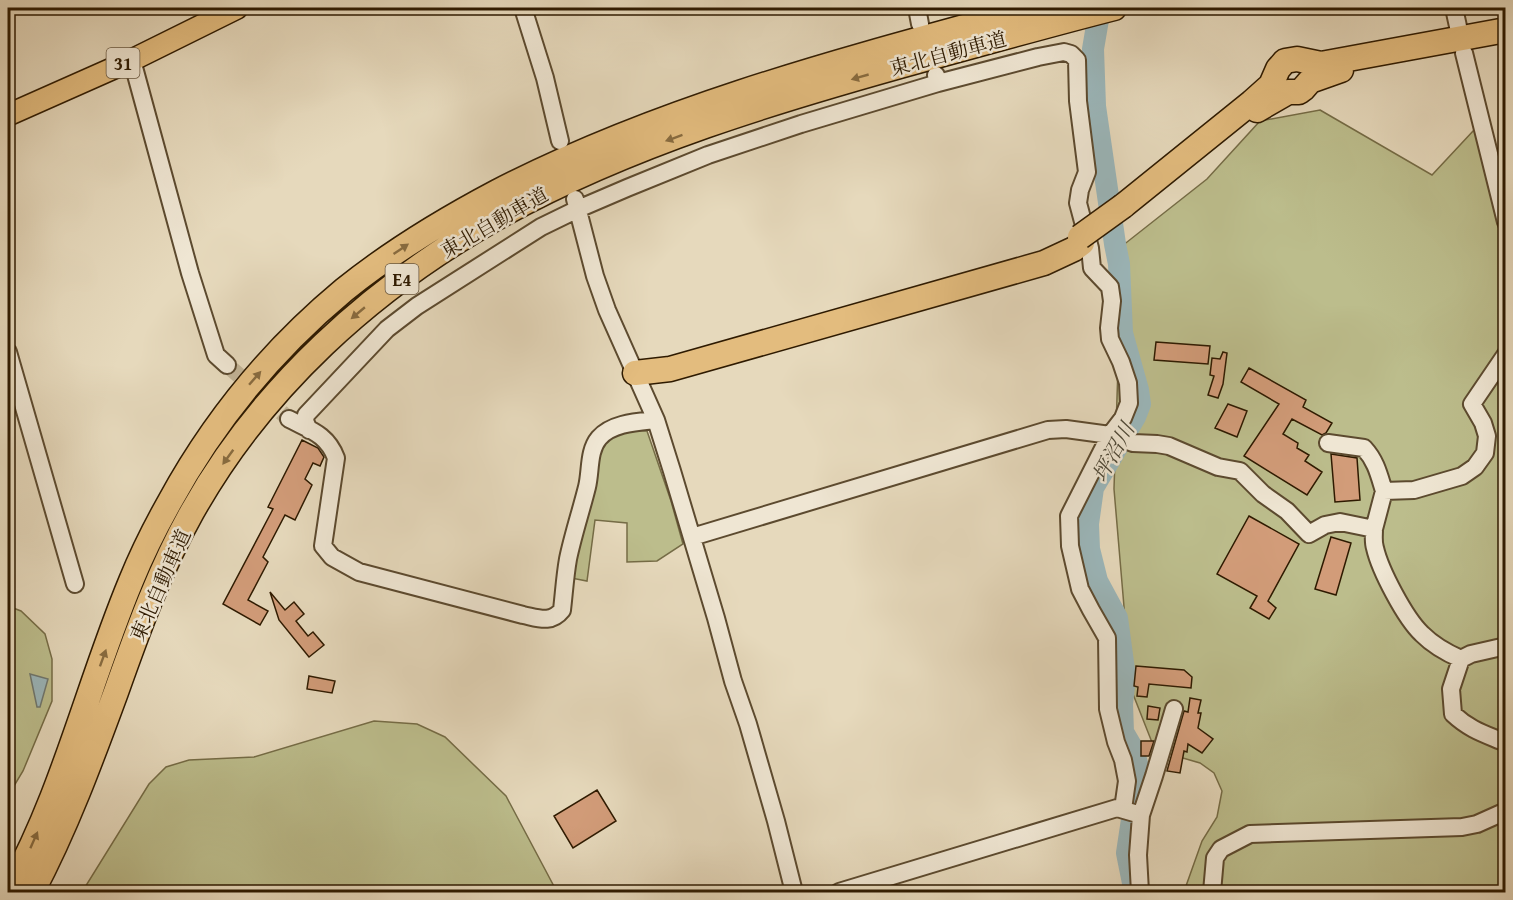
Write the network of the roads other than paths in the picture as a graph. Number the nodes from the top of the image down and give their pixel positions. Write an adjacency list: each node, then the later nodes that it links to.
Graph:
1 (237, 8): 10 (main road, 31)
2 (523, 8): 13 (street)
3 (1034, 8): 35 (highway, 東北自動車道 / E4, one-way to 3)
4 (1113, 8): 36 (highway, 東北自動車道 / E4, one-way to 36)
5 (1454, 8): 7 (street)
6 (1506, 30): 11 (highway)
7 (1459, 31)
8 (1506, 36): 11 (highway)
9 (1464, 53): 15 (street)
10 (132, 60): 12 (main road, 31); 18 (street)
11 (1306, 71): 19 (highway, bridge)
12 (8, 115)
13 (560, 141)
14 (577, 204): 19 (street); 22 (street); 23 (street)
15 (1506, 222)
16 (8, 352): 28 (street)
17 (1506, 354): 25 (street)
18 (227, 366)
19 (635, 373): 21 (street)
20 (289, 419): 22 (street)
21 (656, 420): 22 (street); 27 (street)
22 (309, 430)
23 (1118, 438): 26 (street); 27 (street); 34 (street)
24 (1328, 443): 25 (street)
25 (1384, 491): 26 (street)
26 (1374, 530): 30 (street)
27 (692, 537): 37 (street)
28 (75, 584)
29 (1506, 646): 30 (street)
30 (1461, 659): 32 (street)
31 (1174, 709): 34 (street)
32 (1506, 743)
33 (1506, 811): 40 (street)
34 (1132, 812): 38 (street); 39 (street)
35 (8, 892)
36 (32, 892)
37 (794, 892)
38 (839, 892)
39 (1140, 892)
40 (1212, 892)

